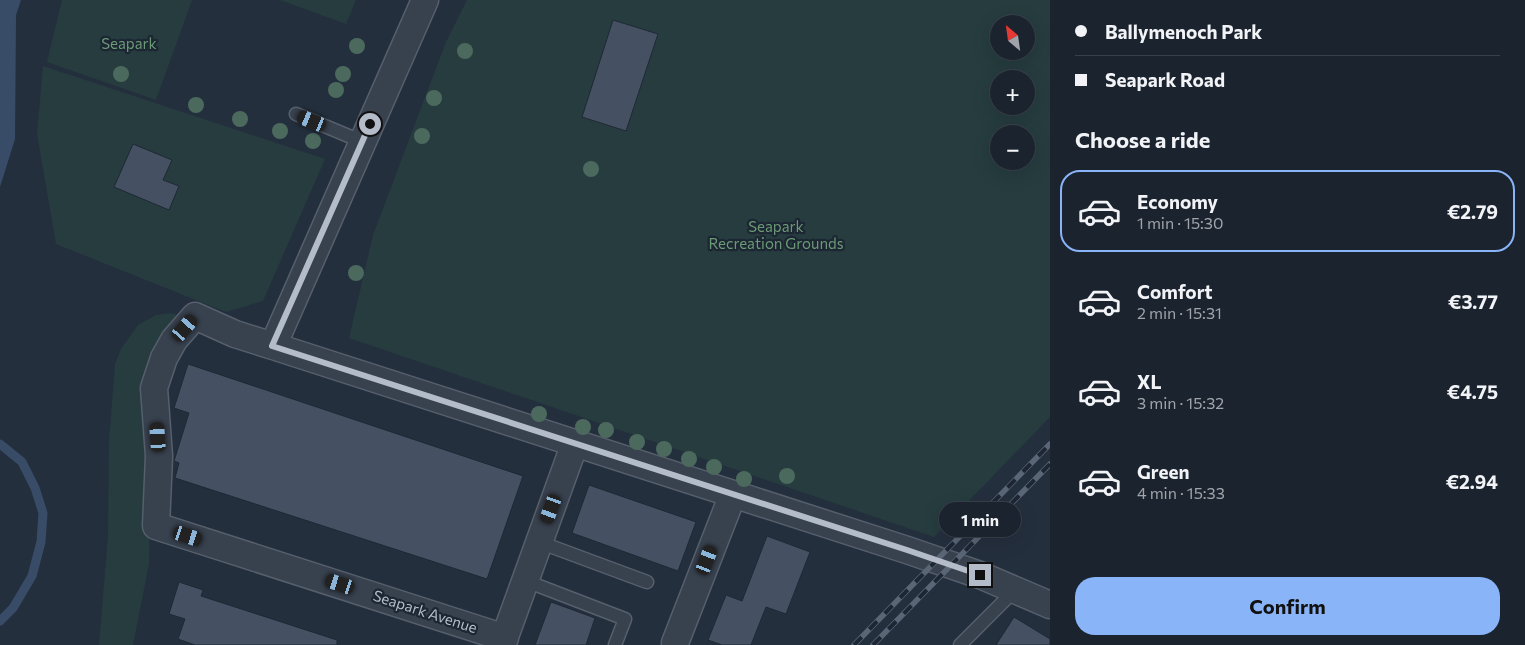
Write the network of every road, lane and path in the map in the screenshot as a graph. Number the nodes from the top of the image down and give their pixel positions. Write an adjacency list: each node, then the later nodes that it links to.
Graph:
1 (425, 0): 3 (street)
2 (296, 114): 3 (lane)
3 (363, 142): 4 (street)
4 (272, 346): 5 (street); 12 (street, Seapark Avenue)
5 (575, 443): 6 (street); 7 (street)
6 (733, 494): 10 (street); 13 (street)
7 (540, 542): 8 (street); 9 (lane)
8 (526, 581): 12 (street); 14 (lane)
9 (647, 582)
10 (1015, 590): 11 (street); 15 (lane)
11 (1050, 605)
12 (504, 641)
13 (675, 643)
14 (615, 645)
15 (960, 645)

